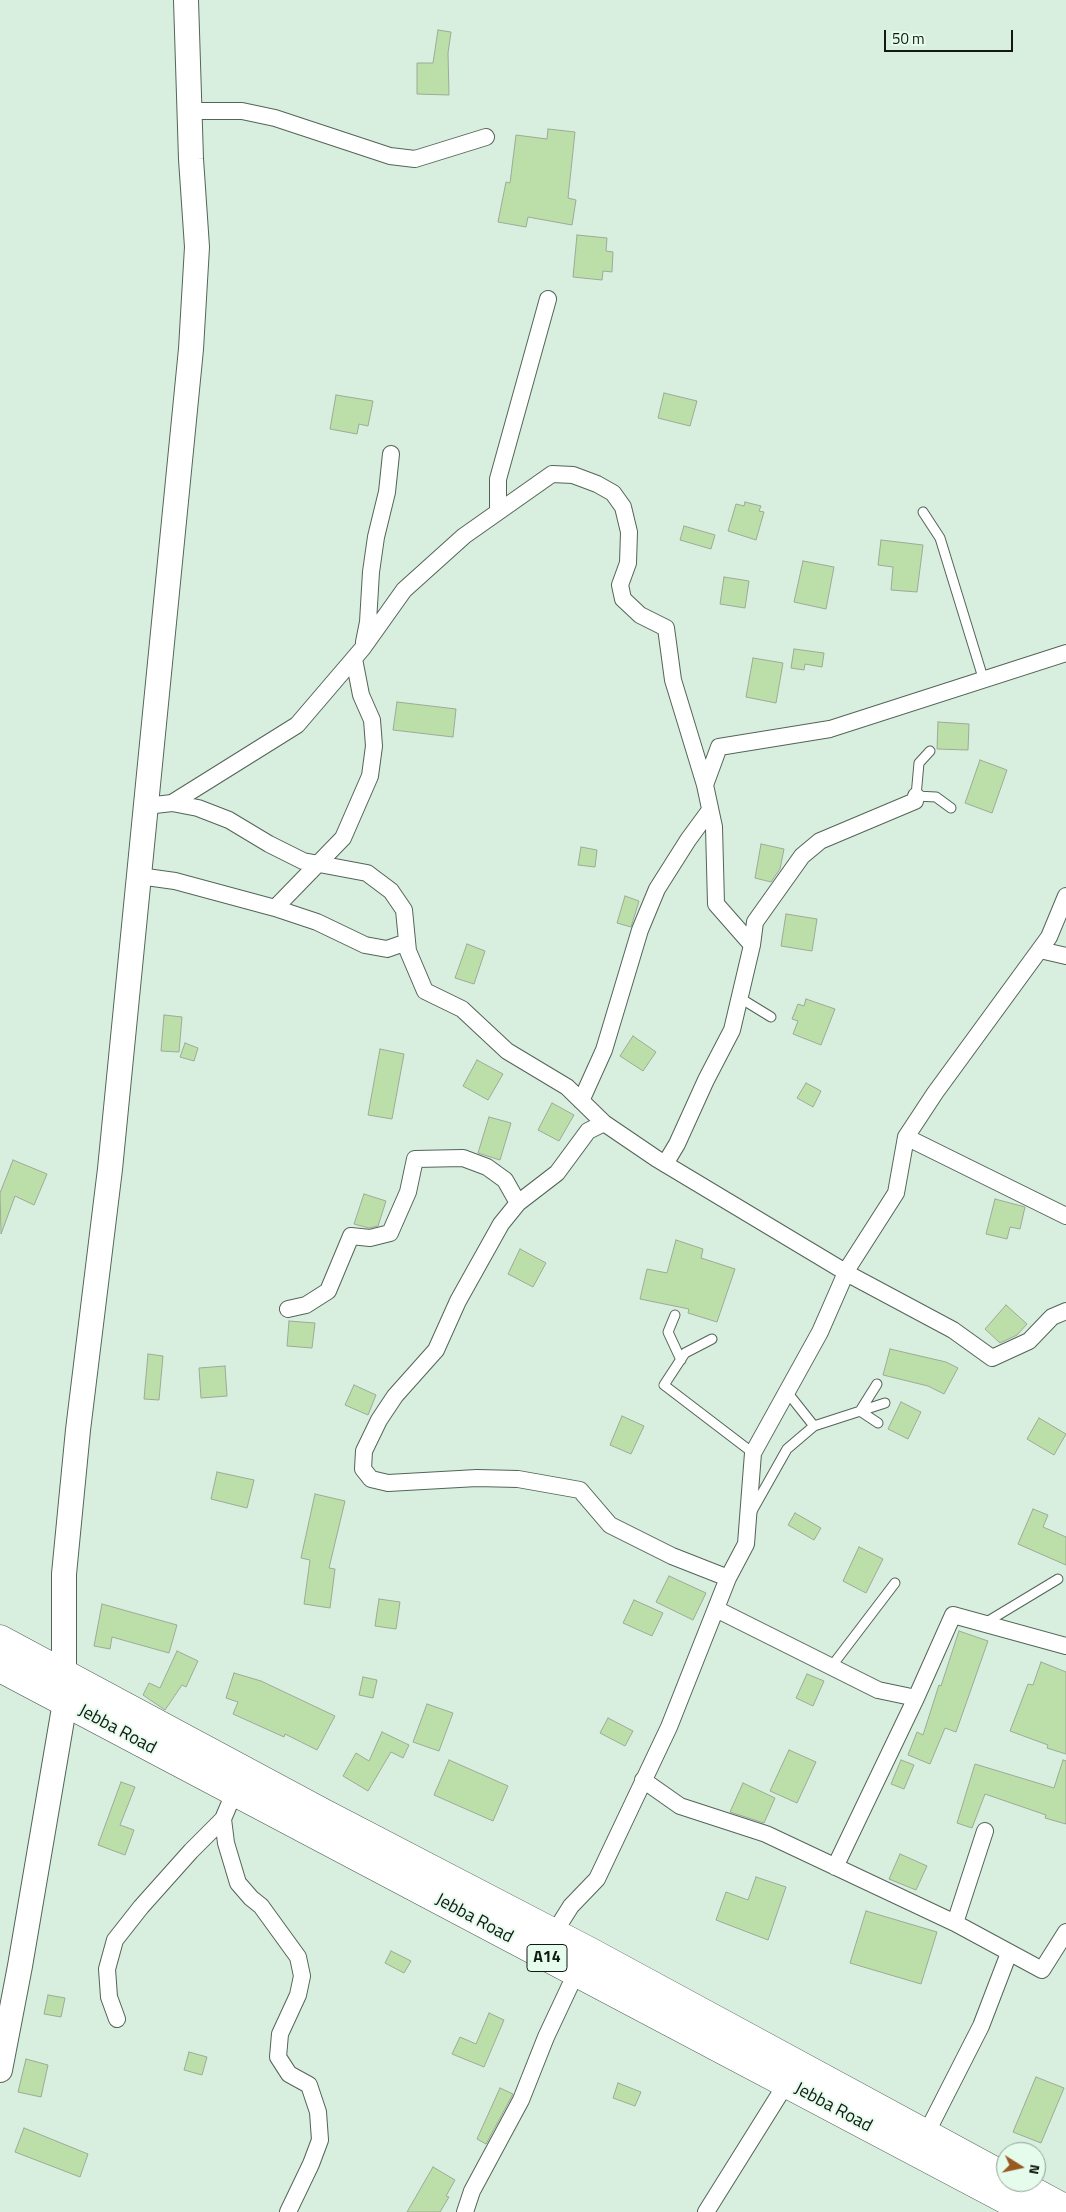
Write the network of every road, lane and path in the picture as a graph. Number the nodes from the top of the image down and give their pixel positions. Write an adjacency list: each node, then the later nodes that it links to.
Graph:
1 (186, 0): 2 (street)
2 (189, 111): 3 (street); 15 (street)
3 (486, 137)
4 (548, 298): 6 (street)
5 (391, 454): 9 (street)
6 (498, 512): 9 (street); 12 (street)
7 (923, 512): 10 (lane)
8 (1066, 653): 10 (street)
9 (358, 654): 14 (street); 18 (street)
10 (984, 681): 12 (street)
11 (930, 751): 13 (lane)
12 (705, 785): 17 (street)
13 (916, 796): 16 (lane); 23 (street)
14 (172, 803): 15 (street); 18 (street)
15 (146, 806): 19 (street)
16 (951, 808)
17 (710, 810): 23 (street); 28 (street)
18 (316, 864): 21 (street); 22 (street)
19 (139, 876): 21 (street); 57 (street)
20 (1066, 896): 24 (street)
21 (275, 908): 22 (street)
22 (407, 942): 28 (street)
23 (752, 945): 26 (street)
24 (1040, 950): 25 (street); 30 (street)
25 (1066, 956)
26 (740, 998): 27 (lane); 31 (street)
27 (771, 1016)
28 (581, 1101): 29 (street)
29 (604, 1123): 31 (street); 32 (street)
30 (906, 1137): 33 (street); 34 (street)
31 (665, 1164): 34 (street)
32 (518, 1203): 35 (street); 48 (street)
33 (1066, 1216)
34 (846, 1273): 36 (street); 41 (street)
35 (288, 1309)
36 (1066, 1311)
37 (675, 1316): 39 (lane)
38 (712, 1339): 39 (lane)
39 (681, 1360): 46 (lane)
40 (878, 1384): 43 (lane)
41 (787, 1392): 45 (lane); 46 (street)
42 (885, 1403): 43 (lane)
43 (860, 1411): 44 (lane); 45 (lane)
44 (878, 1423)
45 (814, 1426): 47 (lane)
46 (753, 1453): 47 (street)
47 (748, 1519): 48 (street)
48 (728, 1578): 51 (street)
49 (1058, 1579): 52 (lane)
50 (895, 1583): 55 (lane)
51 (716, 1609): 55 (street); 60 (street)
52 (984, 1623): 54 (street); 58 (street)
53 (0, 1639): 57 (highway)
54 (1066, 1646)
55 (831, 1667): 58 (street)
56 (0, 1668): 59 (highway, Jebba Road / A14)
57 (64, 1675): 67 (highway)
58 (916, 1698): 64 (street)
59 (66, 1702): 61 (highway, Jebba Road / A14); 71 (street)
60 (642, 1780): 64 (street); 67 (street)
61 (234, 1793): 62 (street); 69 (highway, Jebba Road / A14)
62 (224, 1819): 70 (street); 77 (street)
63 (985, 1832): 65 (street)
64 (835, 1867): 65 (street)
65 (955, 1923): 68 (street)
66 (1066, 1932): 68 (street)
67 (554, 1933): 73 (highway)
68 (1009, 1952): 73 (street)
69 (576, 1973): 72 (highway, Jebba Road / A14); 78 (street)
70 (118, 2018)
71 (0, 2070)
72 (786, 2084): 79 (street); 80 (highway, Jebba Road / A14)
73 (926, 2134): 74 (highway)
74 (996, 2172)
75 (1035, 2192): 76 (highway)
76 (1066, 2209)
77 (288, 2212)
78 (465, 2212)
79 (706, 2212)
80 (1029, 2212)

